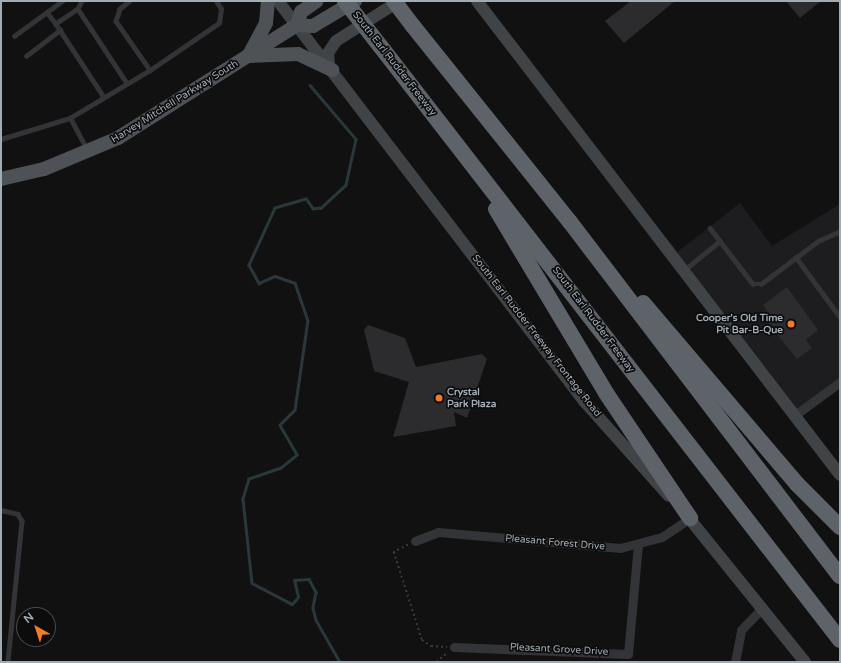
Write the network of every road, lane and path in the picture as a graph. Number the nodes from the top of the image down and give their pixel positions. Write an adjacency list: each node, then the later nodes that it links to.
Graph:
1 (62, 1): 14 (lane)
2 (82, 1): 13 (lane)
3 (130, 1): 22 (lane)
4 (216, 1): 22 (lane)
5 (268, 1): 20 (main road)
6 (278, 1): 16 (main road, South Earl Rudder Freeway Frontage Road)
7 (317, 1): 16 (main road, Harvey Mitchell Parkway South)
8 (345, 1): 27 (highway, South Earl Rudder Freeway, bridge)
9 (355, 1): 16 (main road)
10 (394, 1): 30 (highway, bridge)
11 (399, 1): 21 (main road)
12 (477, 1): 35 (main road)
13 (78, 9): 15 (lane); 23 (lane)
14 (47, 12): 15 (lane); 18 (lane)
15 (56, 24): 17 (lane)
16 (297, 25): 20 (main road, Harvey Mitchell Parkway South); 21 (main road, South Earl Rudder Freeway Frontage Road)
17 (60, 30): 19 (lane); 24 (lane)
18 (14, 36)
19 (26, 56)
20 (249, 56): 21 (main road); 28 (main road, Harvey Mitchell Parkway South)
21 (330, 68): 41 (main road, South Earl Rudder Freeway Frontage Road)
22 (150, 70): 23 (lane)
23 (127, 83): 24 (lane)
24 (104, 97): 25 (lane)
25 (70, 118): 26 (lane); 28 (lane)
26 (1, 139)
27 (460, 149): 41 (highway); 47 (highway, South Earl Rudder Freeway)
28 (88, 151): 29 (main road, Harvey Mitchell Parkway South)
29 (1, 179)
30 (570, 222): 42 (highway); 45 (highway)
31 (710, 228): 33 (lane)
32 (840, 231): 34 (lane)
33 (720, 241): 34 (lane); 35 (lane)
34 (796, 256): 36 (lane)
35 (684, 270): 38 (main road)
36 (840, 317)
37 (840, 382): 38 (street)
38 (795, 415): 39 (main road)
39 (840, 475)
40 (1, 510): 49 (lane)
41 (690, 518): 44 (street, Pleasant Forest Drive); 46 (main road, South Earl Rudder Freeway Frontage Road)
42 (840, 527)
43 (415, 541): 44 (street, Pleasant Forest Drive); 48 (path)
44 (638, 545): 48 (street, Pleasant Grove Drive)
45 (840, 576)
46 (762, 608): 51 (street); 52 (main road, South Earl Rudder Freeway Frontage Road)
47 (840, 640)
48 (454, 647): 50 (path)
49 (8, 662)
50 (436, 662)
51 (735, 662)
52 (805, 662)

